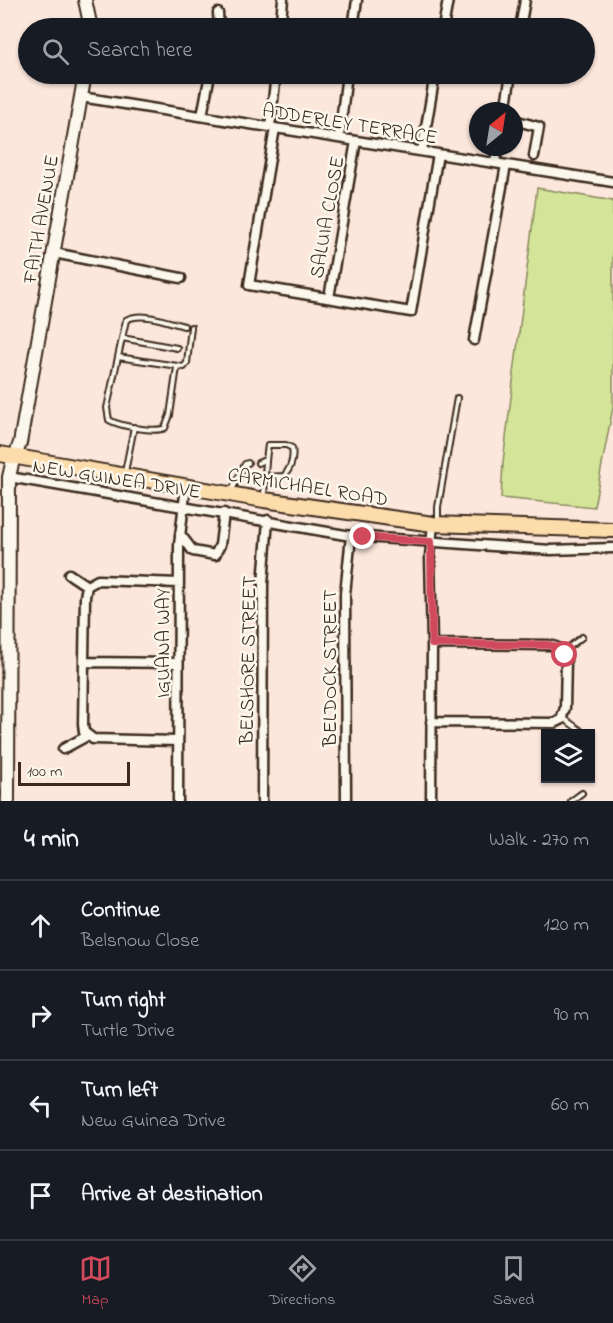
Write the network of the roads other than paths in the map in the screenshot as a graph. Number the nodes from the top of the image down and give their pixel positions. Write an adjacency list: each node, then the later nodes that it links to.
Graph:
1 (85, 0): 7 (street)
2 (283, 0): 9 (street)
3 (357, 0): 10 (street)
4 (447, 0): 11 (street)
5 (525, 0): 12 (street)
6 (218, 13): 8 (street)
7 (89, 18)
8 (218, 18)
9 (281, 18)
10 (354, 18)
11 (444, 18)
12 (522, 18)
13 (84, 84): 19 (street, FAITH AVENUE)
14 (208, 84): 21 (street)
15 (275, 84): 23 (street)
16 (346, 84): 24 (street)
17 (433, 84): 26 (street)
18 (509, 84): 20 (street)
19 (81, 97): 21 (street, ADDERLEY TERRACE); 33 (street, FAITH AVENUE)
20 (506, 102)
21 (202, 116): 23 (street, ADDERLEY TERRACE)
22 (523, 123): 29 (street)
23 (273, 127): 24 (street, ADDERLEY TERRACE); 35 (street)
24 (339, 138): 25 (street, ADDERLEY TERRACE)
25 (356, 141): 26 (street, ADDERLEY TERRACE); 35 (street, SALUIA CLOSE)
26 (422, 151): 27 (street, ADDERLEY TERRACE)
27 (438, 154): 30 (street, ADDERLEY TERRACE); 35 (street)
28 (496, 156): 30 (street)
29 (534, 156)
30 (495, 163): 31 (street, ADDERLEY TERRACE)
31 (506, 165): 32 (street, ADDERLEY TERRACE); 39 (street)
32 (613, 182)
33 (54, 253): 34 (street); 46 (street, FAITH AVENUE)
34 (181, 278)
35 (329, 298)
36 (184, 326): 38 (lane)
37 (191, 327): 42 (lane)
38 (122, 338): 40 (lane); 41 (lane)
39 (474, 340)
40 (177, 348)
41 (118, 357): 42 (lane); 44 (lane)
42 (177, 367): 44 (lane)
43 (457, 398): 60 (lane)
44 (134, 427): 50 (lane)
45 (0, 454): 46 (main road, CARMICHAEL ROAD)
46 (15, 456): 50 (main road, CARMICHAEL ROAD); 51 (street, FAITH AVENUE)
47 (265, 460): 49 (lane); 52 (lane); 52 (lane)
48 (248, 463): 55 (lane)
49 (258, 463)
50 (124, 476): 53 (main road, CARMICHAEL ROAD)
51 (9, 477): 54 (street, FAITH AVENUE); 57 (street, NEW GUINEA DRIVE)
52 (265, 477): 56 (lane)
53 (186, 486): 55 (main road, CARMICHAEL ROAD); 57 (street, IGUANA WAY)
54 (5, 494): 66 (street, FAITH AVENUE)
55 (231, 494): 56 (main road, CARMICHAEL ROAD)
56 (264, 500): 60 (main road, CARMICHAEL ROAD)
57 (184, 506): 58 (street, NEW GUINEA DRIVE); 62 (street, IGUANA WAY)
58 (224, 513): 59 (street, NEW GUINEA DRIVE); 62 (street)
59 (268, 520): 63 (street, NEW GUINEA DRIVE); 86 (street, BELSHORE STREET)
60 (435, 524): 61 (main road, CARMICHAEL ROAD); 64 (street)
61 (613, 530)
62 (180, 534): 68 (street, IGUANA WAY)
63 (351, 536): 64 (street, NEW GUINEA DRIVE); 87 (street, BELDOCK STREET)
64 (431, 542): 65 (street, NEW GUINEA DRIVE); 72 (street)
65 (613, 548)
66 (4, 563): 71 (street, FAITH AVENUE)
67 (69, 574): 69 (street)
68 (178, 583): 69 (street); 75 (street, IGUANA WAY)
69 (87, 586): 74 (street)
70 (582, 637): 73 (lane)
71 (5, 642): 77 (street, FAITH AVENUE)
72 (432, 644): 73 (street); 78 (street)
73 (563, 652): 76 (street)
74 (85, 662): 75 (street); 80 (street)
75 (178, 663): 81 (street, IGUANA WAY)
76 (562, 717): 78 (street); 79 (lane)
77 (5, 718): 84 (street, FAITH AVENUE)
78 (431, 722): 88 (street)
79 (579, 729)
80 (87, 736): 81 (street); 82 (street)
81 (177, 741): 85 (street, IGUANA WAY)
82 (63, 749)
83 (582, 794): 89 (lane)
84 (6, 800)
85 (178, 801)
86 (262, 801)
87 (346, 801)
88 (431, 801)
89 (571, 801)

